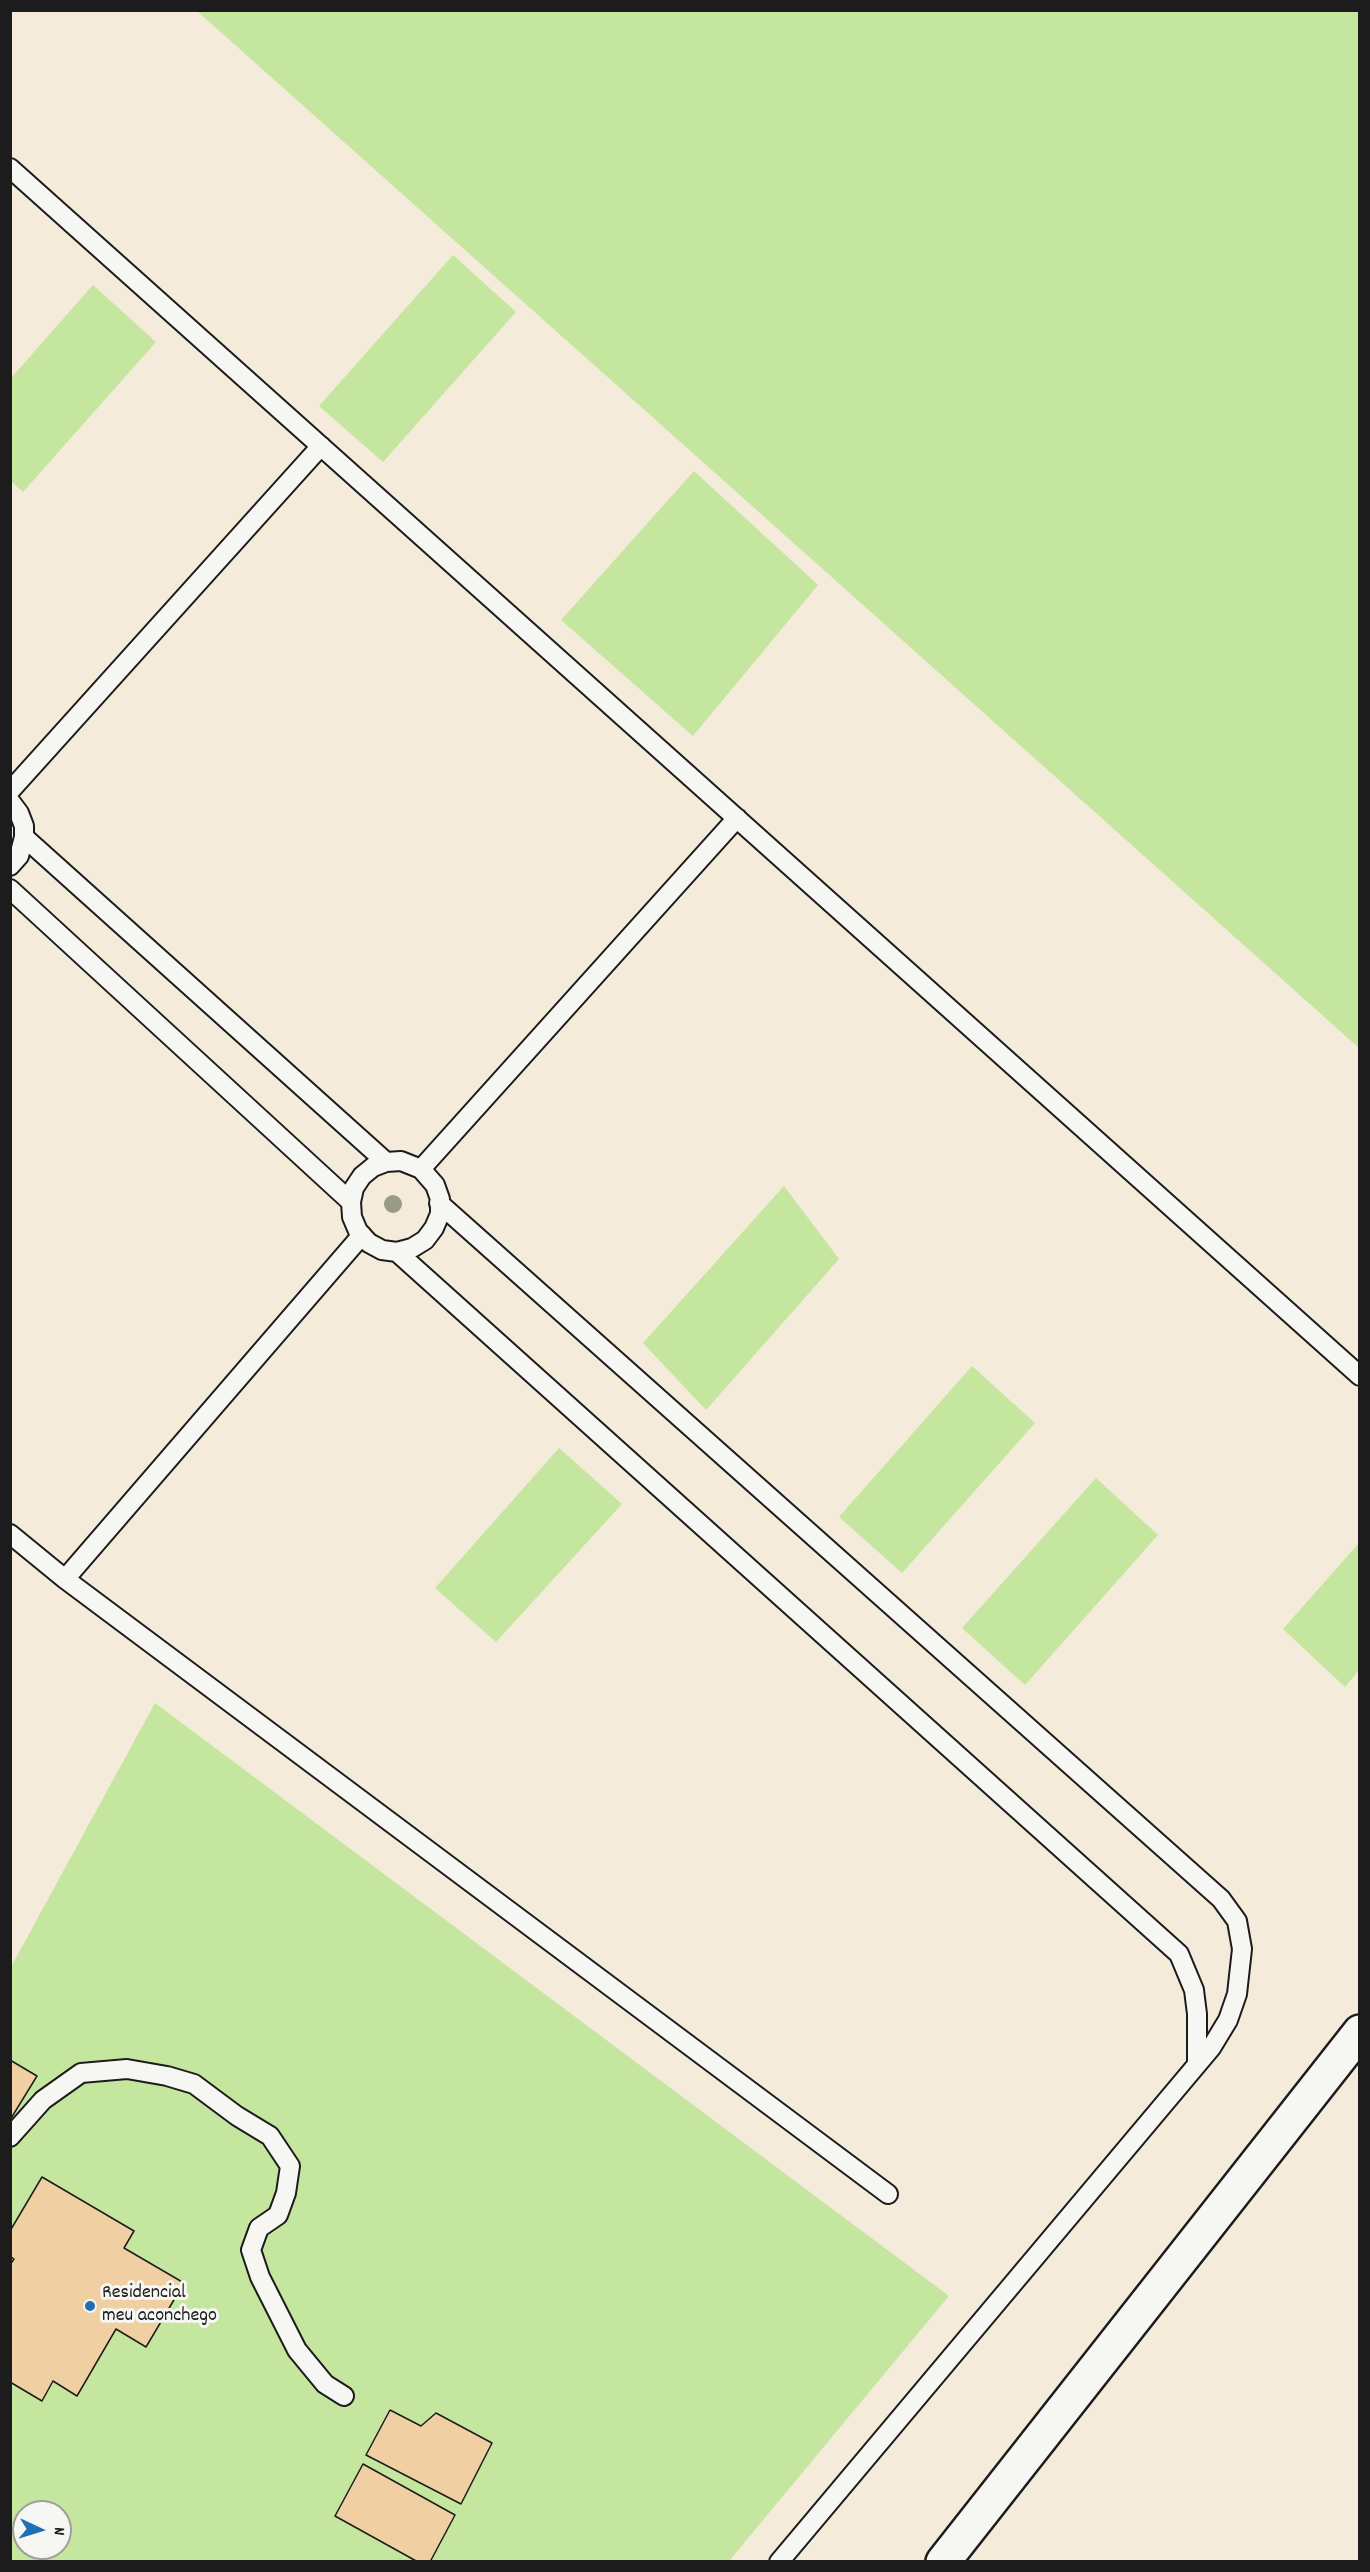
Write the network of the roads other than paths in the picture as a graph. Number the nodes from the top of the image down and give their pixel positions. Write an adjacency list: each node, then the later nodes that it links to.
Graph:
1 (10, 168): 2 (lane)
2 (321, 446): 3 (lane); 5 (lane)
3 (10, 791)
4 (10, 801): 6 (lane)
5 (737, 818): 10 (lane); 15 (lane)
6 (24, 837): 7 (lane); 9 (lane)
7 (10, 866)
8 (10, 889): 11 (lane)
9 (386, 1162): 10 (lane); 11 (lane)
10 (421, 1169): 12 (lane)
11 (351, 1202): 13 (lane)
12 (439, 1203): 14 (lane); 19 (lane)
13 (362, 1236): 14 (lane); 17 (lane)
14 (397, 1251): 19 (lane)
15 (1359, 1376)
16 (10, 1534): 17 (lane)
17 (65, 1579): 21 (lane)
18 (1359, 2032): 24 (street)
19 (1197, 2064): 23 (lane)
20 (10, 2137): 22 (lane)
21 (888, 2194)
22 (344, 2396)
23 (779, 2562)
24 (943, 2562)

